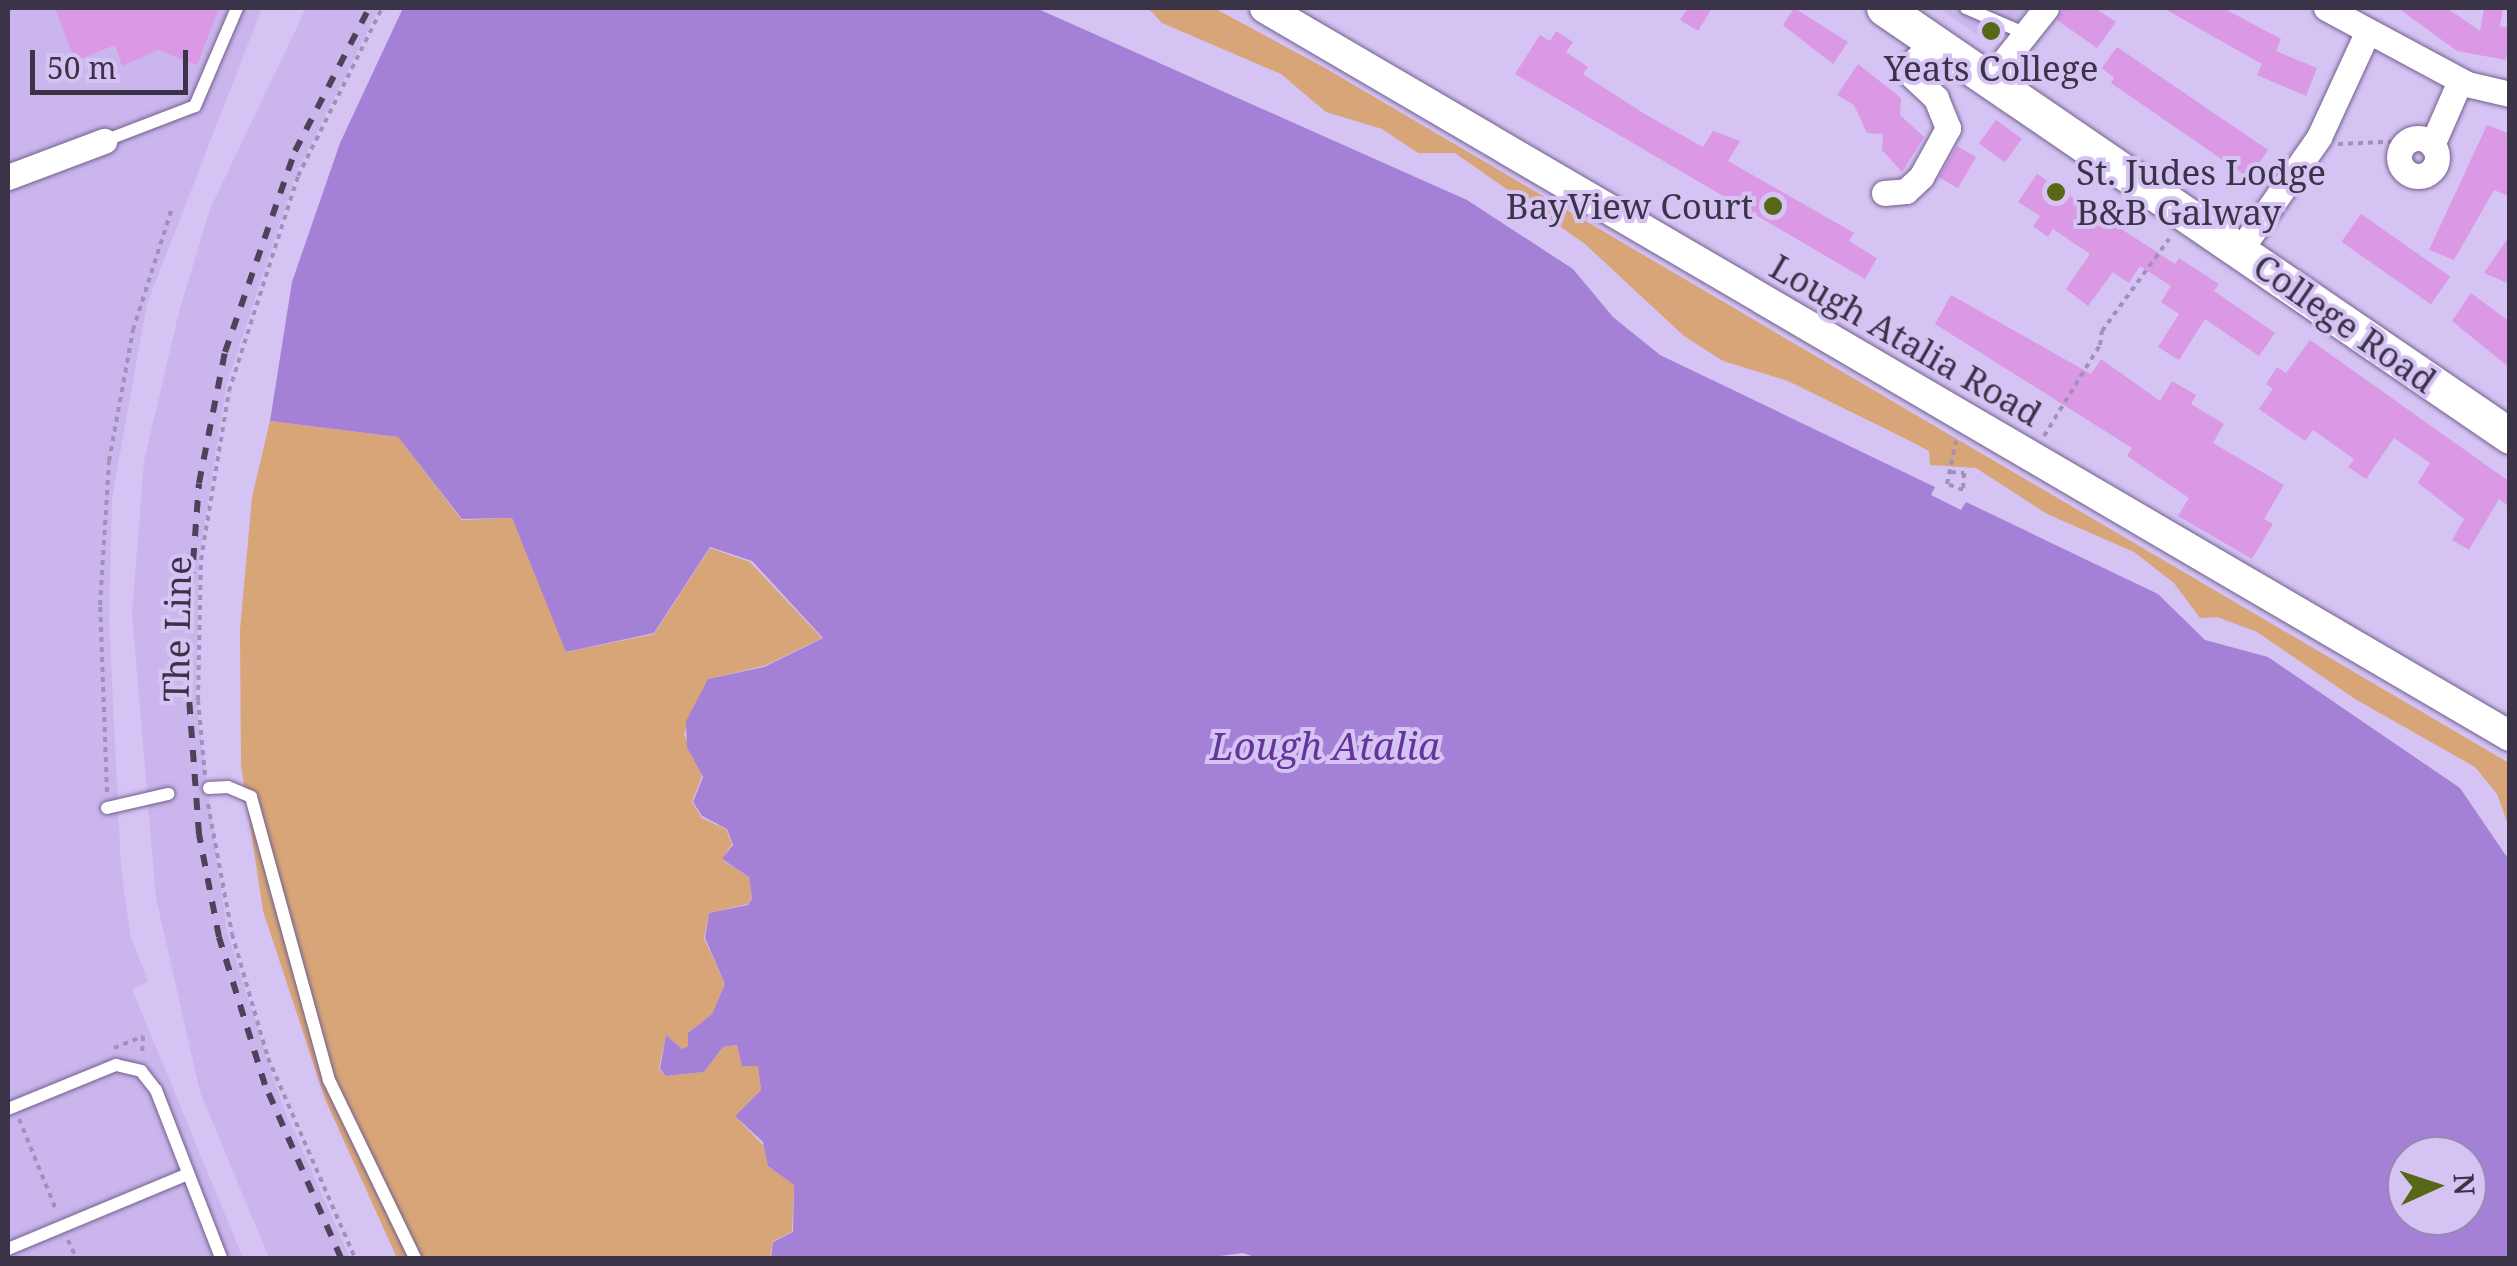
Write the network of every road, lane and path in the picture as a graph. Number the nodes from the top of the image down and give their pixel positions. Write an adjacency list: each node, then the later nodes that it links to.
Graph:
1 (237, 8): 15 (lane)
2 (382, 8): 36 (path, The Line)
3 (1264, 8): 24 (street, Lough Atalia Road)
4 (1884, 8): 10 (main road, College Road)
5 (1966, 8): 9 (lane)
6 (2046, 8): 9 (street)
7 (2326, 8): 8 (street)
8 (2367, 33): 11 (street); 14 (street)
9 (2026, 34): 12 (street)
10 (1932, 42): 12 (main road, College Road); 18 (street)
11 (2460, 80): 13 (street); 16 (street)
12 (1988, 81): 20 (main road, College Road)
13 (2510, 94)
14 (2319, 138): 16 (path); 21 (street)
15 (104, 141): 17 (street)
16 (2420, 143)
17 (8, 177)
18 (1884, 193)
19 (171, 211): 29 (path)
20 (2187, 215): 21 (main road, College Road); 24 (path)
21 (2240, 250): 23 (main road, College Road)
22 (1958, 436): 25 (path)
23 (2510, 436)
24 (2031, 456): 26 (street, Lough Atalia Road)
25 (1951, 472): 25 (path)
26 (2510, 736)
27 (209, 788): 37 (lane)
28 (168, 794): 29 (lane)
29 (107, 808)
30 (11, 1108): 31 (lane); 32 (path)
31 (188, 1174): 32 (lane); 35 (lane)
32 (63, 1226): 33 (lane); 34 (path)
33 (8, 1248)
34 (76, 1258)
35 (221, 1258)
36 (355, 1258)
37 (415, 1258)

